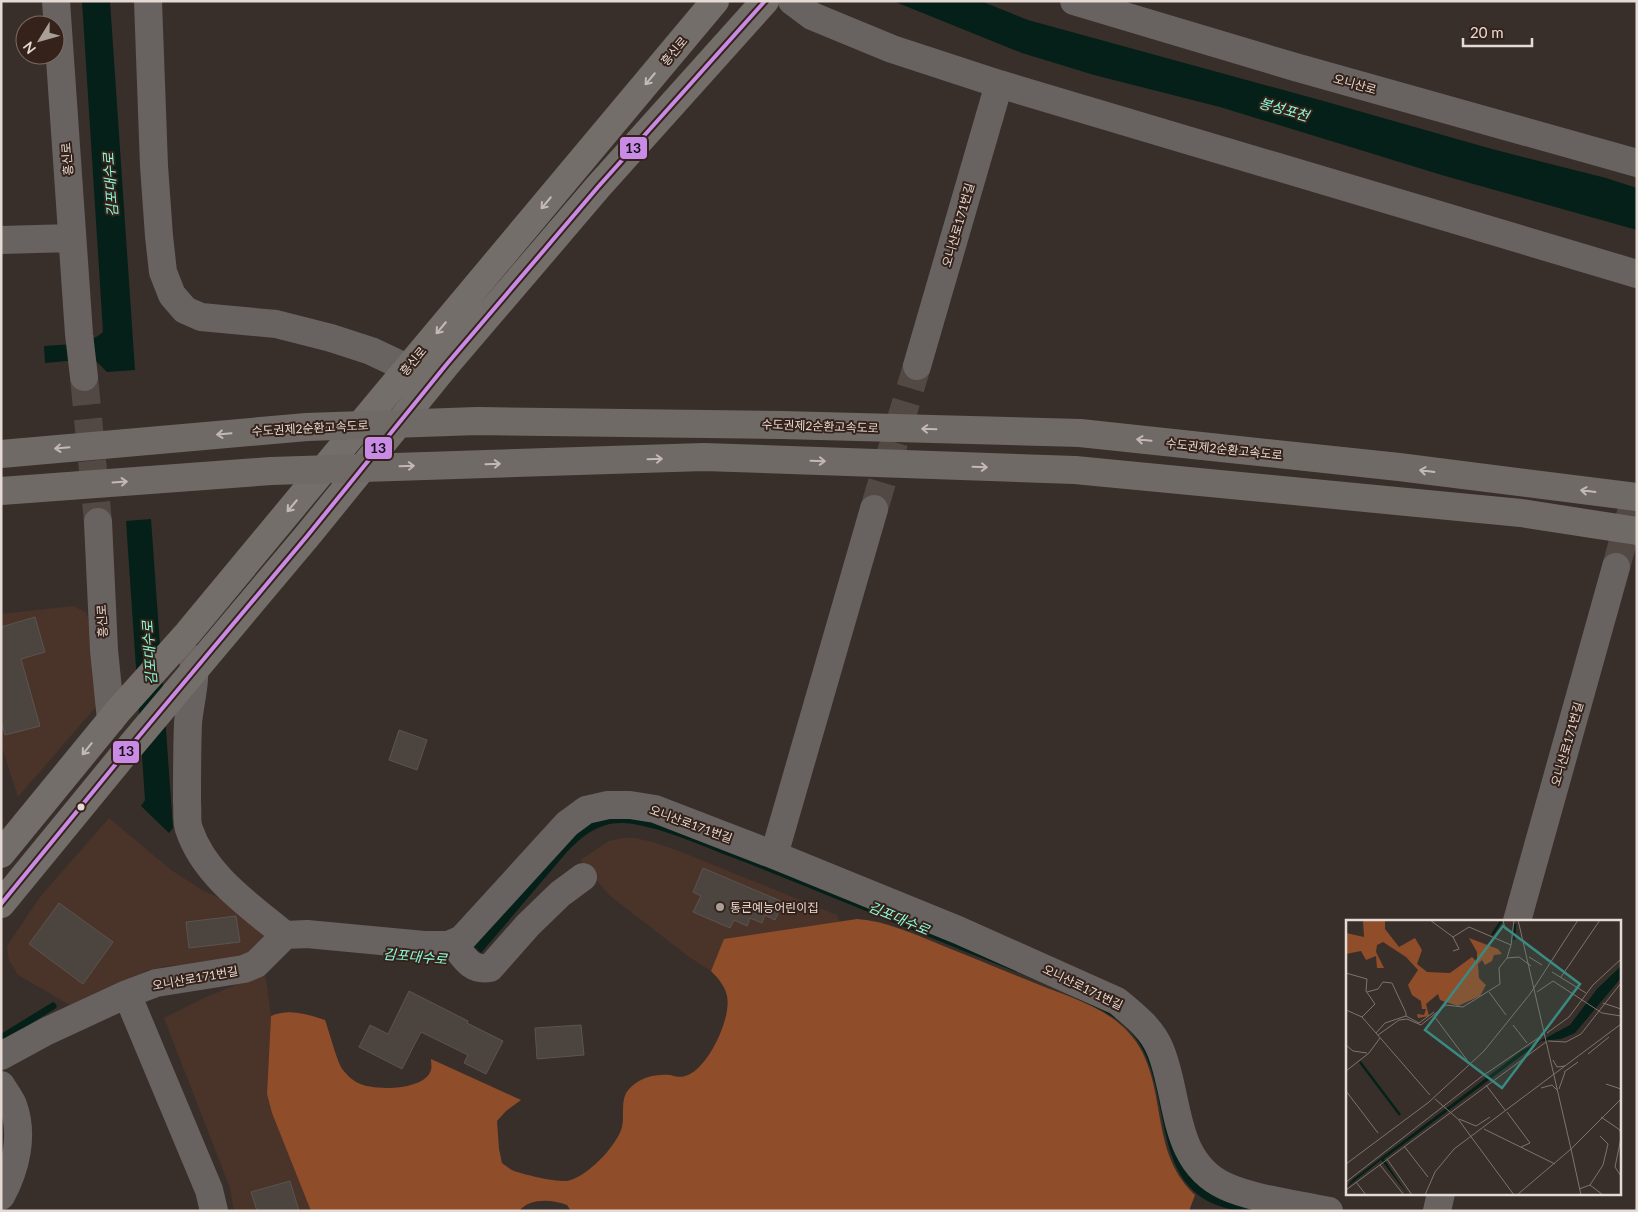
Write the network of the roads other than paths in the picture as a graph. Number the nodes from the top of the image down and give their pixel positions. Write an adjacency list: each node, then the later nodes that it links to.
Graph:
1 (56, 1): 9 (lane, 흥신로)
2 (148, 1): 13 (lane)
3 (715, 1): 13 (main road, 흥신로, one-way to 13)
4 (765, 1): 23 (main road)
5 (792, 1): 7 (lane)
6 (1074, 1): 8 (lane, 오니산로)
7 (999, 84): 11 (lane); 12 (lane, 오니산로171번길)
8 (1637, 163)
9 (72, 238): 10 (lane); 14 (lane, 흥신로)
10 (1, 240)
11 (1637, 274)
12 (917, 366)
13 (407, 368): 22 (main road, 흥신로, one-way to 22)
14 (83, 369)
15 (1, 454): 17 (highway, 수도권제2순환고속도로, one-way to 15)
16 (1, 491): 20 (highway, one-way to 20)
17 (1637, 497)
18 (874, 509): 26 (lane)
19 (98, 522): 24 (lane, 흥신로)
20 (1637, 531)
21 (1616, 567): 29 (lane, 오니산로171번길)
22 (180, 642): 23 (lane); 24 (main road, 흥신로)
23 (195, 671): 28 (main road); 30 (lane)
24 (114, 715): 25 (main road, 흥신로, one-way to 25)
25 (1, 854)
26 (774, 855): 31 (lane, 오니산로171번길); 38 (lane, 오니산로171번길)
27 (583, 877): 31 (lane)
28 (1, 904)
29 (1517, 920)
30 (285, 935): 31 (lane); 32 (lane, 오니산로171번길)
31 (453, 943)
32 (127, 994): 33 (lane, 오니산로171번길); 37 (lane)
33 (1, 1056)
34 (1, 1085): 36 (lane)
35 (1441, 1194): 39 (lane)
36 (1, 1196)
37 (214, 1211)
38 (1329, 1211)
39 (1436, 1211)

